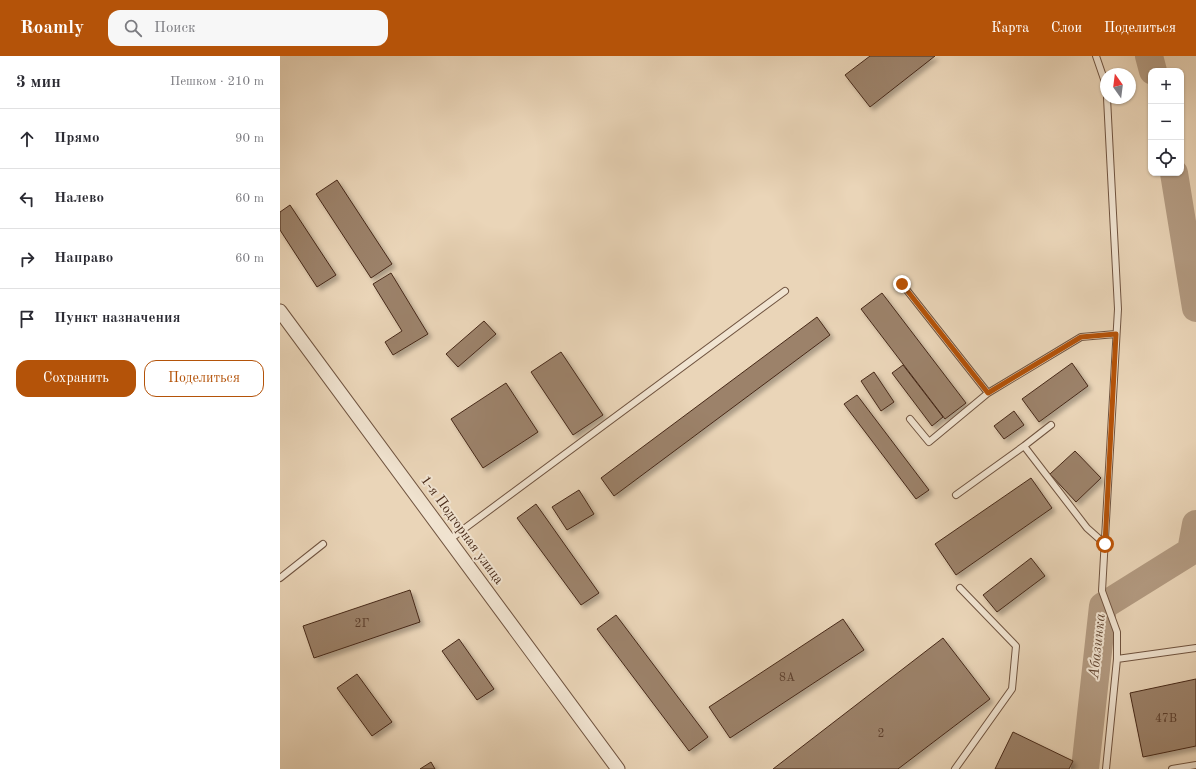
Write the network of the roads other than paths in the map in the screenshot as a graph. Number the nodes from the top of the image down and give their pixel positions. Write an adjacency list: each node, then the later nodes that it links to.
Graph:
1 (1096, 56): 2 (lane)
2 (1100, 68)
3 (1107, 104): 7 (lane)
4 (902, 284): 8 (lane)
5 (785, 291): 13 (lane)
6 (280, 311): 13 (street, 1-я Подгорная улица)
7 (1116, 334): 8 (lane); 15 (lane)
8 (988, 393): 9 (lane)
9 (910, 419)
10 (1051, 425): 11 (lane)
11 (1024, 446): 12 (lane); 15 (lane)
12 (956, 494)
13 (449, 540): 21 (street, 1-я Подгорная улица)
14 (323, 544): 16 (lane)
15 (1105, 544): 19 (lane)
16 (280, 578)
17 (960, 588): 22 (lane)
18 (1196, 648): 19 (lane)
19 (1117, 659): 23 (lane)
20 (1196, 765): 24 (lane)
21 (618, 769)
22 (955, 769)
23 (1106, 769)
24 (1172, 769)

